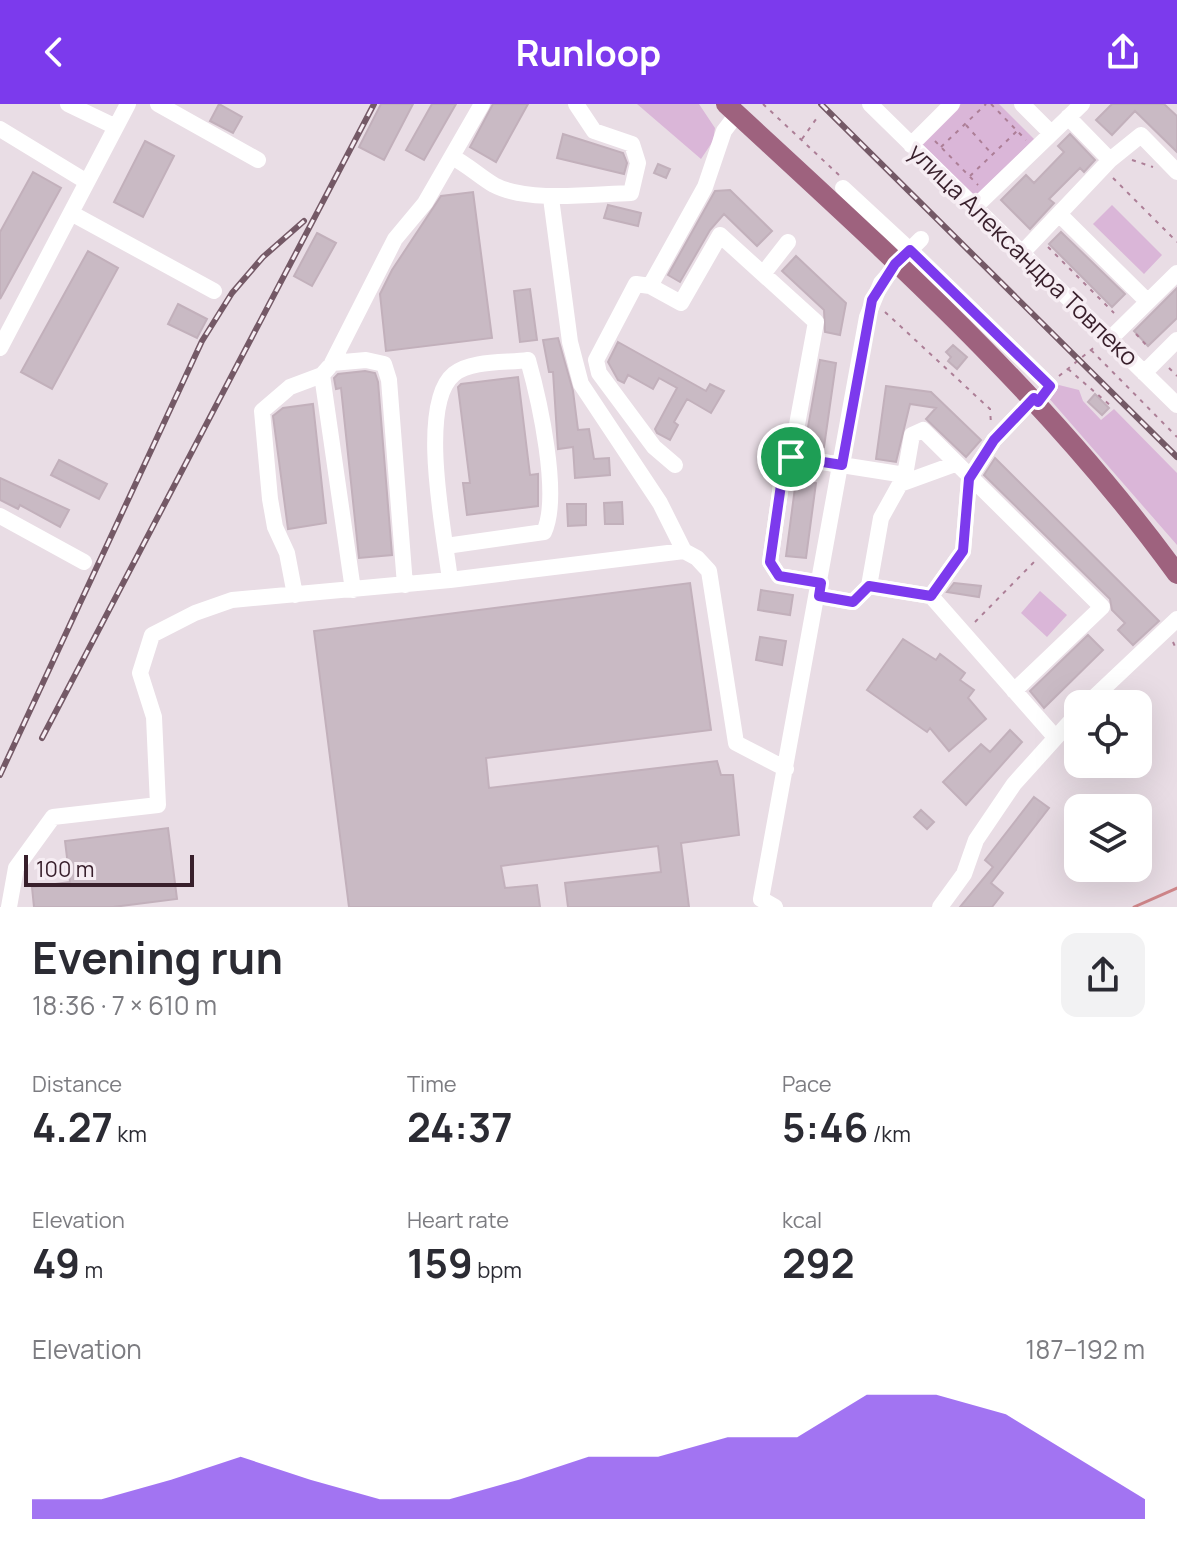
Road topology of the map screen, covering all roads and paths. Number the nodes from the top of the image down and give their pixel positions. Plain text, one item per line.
1 (68, 104) edge
2 (128, 104) edge
3 (158, 104) edge
4 (482, 104) edge
5 (576, 104) edge
6 (763, 104) edge
7 (952, 104) edge
8 (986, 104) edge
9 (991, 104) edge
10 (1022, 104) edge
11 (1082, 104) edge
12 (872, 105) edge
13 (731, 109) edge
14 (819, 115) dead end
15 (1068, 117) junction
16 (965, 124) junction
17 (116, 127) junction
18 (0, 129) edge
19 (925, 131) junction
20 (1017, 131) junction
21 (1051, 133) junction
22 (802, 140) junction
23 (911, 145) junction
24 (941, 147) junction
25 (1035, 149) junction
26 (993, 154) junction
27 (452, 157) junction
28 (258, 160) dead end
29 (1106, 164) junction
30 (1177, 172) edge
31 (970, 176) junction
32 (87, 182) junction
33 (843, 188) joint
34 (551, 198) junction
35 (981, 201) junction
36 (71, 213) junction
37 (1059, 214) junction
38 (1038, 236) junction
39 (788, 242) dead end
40 (1177, 242) edge
41 (909, 251) junction
42 (1022, 253) junction
43 (1177, 273) edge
44 (763, 274) junction
45 (650, 286) junction
46 (214, 291) dead end
47 (872, 300) junction
48 (1147, 301) junction
49 (1125, 324) junction
50 (1110, 339) junction
51 (1177, 340) edge
52 (0, 348) edge
53 (1159, 358) junction
54 (1070, 359) dead end
55 (1075, 365) junction
56 (327, 369) junction
57 (1067, 369) junction
58 (1144, 373) junction
59 (1177, 376) edge
60 (1040, 395) junction
61 (1177, 405) edge
62 (1111, 406) dead end
63 (992, 437) dead end
64 (1177, 437) edge
65 (791, 457) junction
66 (955, 464) junction
67 (675, 465) dead end
68 (842, 465) junction
69 (902, 479) junction
70 (969, 479) junction
71 (0, 516) edge
72 (446, 546) junction
73 (684, 551) junction
74 (1044, 552) junction
75 (84, 562) dead end
76 (1177, 574) edge
77 (450, 580) junction
78 (405, 585) junction
79 (869, 586) junction
80 (353, 590) junction
81 (295, 595) junction
82 (819, 596) junction
83 (931, 596) junction
84 (1177, 619) edge
85 (961, 633) junction
86 (1102, 690) edge
87 (1014, 691) junction
88 (1064, 728) edge
89 (1055, 737) junction
90 (786, 769) junction
91 (763, 904) edge
92 (9, 907) edge
93 (940, 907) edge

1 - 17 street
2 - 17 street
3 - 28 street
4 - 27 street
5 - 34 street
6 - 22 path
7 - 19 street
8 - 16 path
9 - 20 path
10 - 21 street
11 - 15 street
12 - 23 street, улица Александра Товпеко
13 - 41 main road
13 - 45 street
14 - 22 path
15 - 21 street
15 - 29 street
16 - 24 path
16 - 26 path
17 - 32 street
18 - 32 street
19 - 23 street
19 - 24 path
20 - 25 path
20 - 26 path
21 - 25 street
22 - 33 path
23 - 35 street, улица Александра Товпеко
24 - 31 path
25 - 35 street
26 - 31 path
27 - 34 street
27 - 56 street
29 - 30 street
29 - 37 street
29 - 40 path
31 - 35 path
32 - 36 street
33 - 41 street
34 - 73 street
35 - 42 street, улица Александра Товпеко
36 - 46 street
36 - 52 street
37 - 38 street
37 - 48 street
38 - 42 street
38 - 49 path
39 - 44 street
41 - 47 street
41 - 60 main road
42 - 50 street, улица Александра Товпеко
43 - 48 street
44 - 45 street
44 - 65 street
45 - 67 street
47 - 63 path
47 - 68 street
48 - 49 street
49 - 50 street
49 - 53 path
50 - 58 street, улица Александра Товпеко
51 - 53 street
53 - 58 street
53 - 59 path
54 - 55 path
55 - 57 path
55 - 64 path
56 - 78 street
56 - 80 street
56 - 81 street
57 - 60 path
57 - 62 path
58 - 61 street, улица Александра Товпеко
60 - 70 street
60 - 76 main road
65 - 68 street
65 - 82 street
66 - 69 street
66 - 69 street
66 - 70 street
68 - 69 street
68 - 82 street
69 - 79 street
70 - 74 street
70 - 83 street
71 - 75 street
72 - 72 street
72 - 77 street
73 - 77 street
73 - 90 street
74 - 85 path
74 - 87 street
77 - 78 street
78 - 80 street
79 - 82 street
79 - 83 street
80 - 81 street
81 - 92 street
82 - 90 street
83 - 85 street
84 - 86 street
85 - 87 street
87 - 89 street
88 - 89 street
89 - 93 street
90 - 91 street

